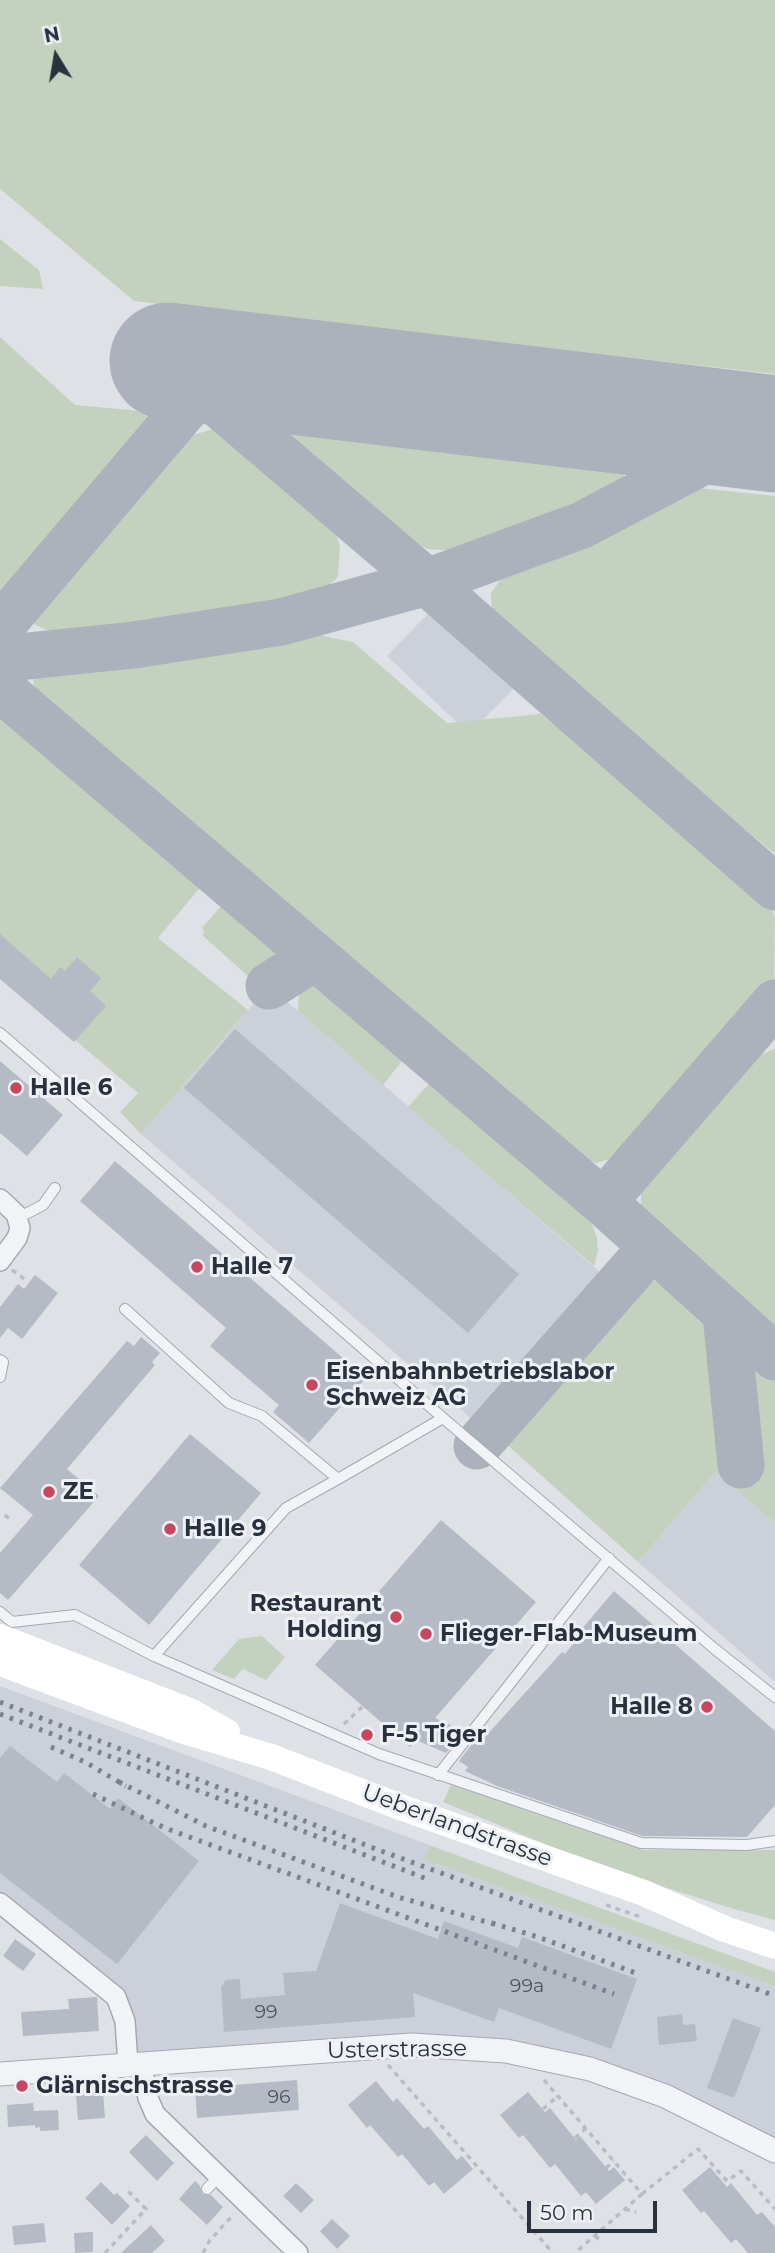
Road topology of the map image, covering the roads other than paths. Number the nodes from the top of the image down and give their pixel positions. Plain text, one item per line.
1 (0, 1033) edge
2 (55, 1188) dead end
3 (0, 1199) edge
4 (19, 1223) junction
5 (4, 1264) edge
6 (125, 1309) dead end
7 (0, 1360) edge
8 (0, 1377) edge
9 (443, 1418) junction
10 (338, 1479) junction
11 (609, 1559) junction
12 (0, 1612) edge
13 (0, 1637) edge
14 (154, 1657) junction
15 (0, 1663) edge
16 (775, 1697) edge
17 (271, 1758) junction
18 (439, 1775) junction
19 (775, 1841) edge
20 (644, 1893) junction
21 (0, 1903) edge
22 (775, 1928) edge
23 (775, 1946) edge
24 (134, 2063) junction
25 (0, 2074) edge
26 (775, 2151) edge
27 (298, 2253) edge

1 - 9 lane
2 - 4 lane
3 - 4 street
4 - 5 street
6 - 10 lane
7 - 8 lane
9 - 10 lane
9 - 11 lane
10 - 14 lane
11 - 16 lane
11 - 18 lane
12 - 14 lane
13 - 17 main road, Ueberlandstrasse
14 - 18 lane
15 - 17 main road, Ueberlandstrasse
17 - 20 main road, Ueberlandstrasse
18 - 19 lane
20 - 22 main road, Ueberlandstrasse
20 - 23 main road, Ueberlandstrasse
21 - 24 street
24 - 25 street, Usterstrasse
24 - 26 street, Usterstrasse
24 - 27 street

